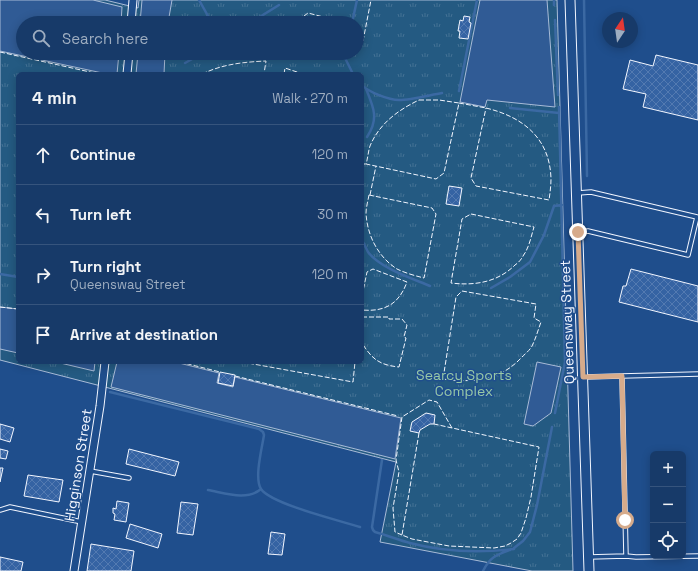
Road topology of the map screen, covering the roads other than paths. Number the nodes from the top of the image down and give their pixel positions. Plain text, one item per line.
1 (133, 0) edge
2 (570, 0) edge
3 (132, 16) edge
4 (128, 60) edge
5 (127, 72) edge
6 (577, 193) junction
7 (578, 232) junction
8 (105, 364) edge
9 (698, 374) edge
10 (622, 376) junction
11 (583, 377) junction
12 (90, 471) junction
13 (129, 478) dead end
14 (0, 510) edge
15 (82, 522) junction
16 (626, 556) junction
17 (698, 556) edge
18 (588, 557) junction
19 (74, 571) edge
20 (589, 571) edge

1 - 3 street
2 - 6 street, Queensway Street
4 - 5 street
6 - 7 street, Queensway Street
6 - 7 lane
7 - 11 street, Queensway Street
8 - 12 street, Higginson Street
9 - 10 lane
10 - 11 lane
10 - 16 lane
11 - 18 street, Queensway Street
12 - 13 lane
12 - 15 street, Higginson Street
14 - 15 lane
15 - 19 street, Higginson Street
16 - 17 lane
16 - 18 lane
18 - 20 street, Queensway Street

